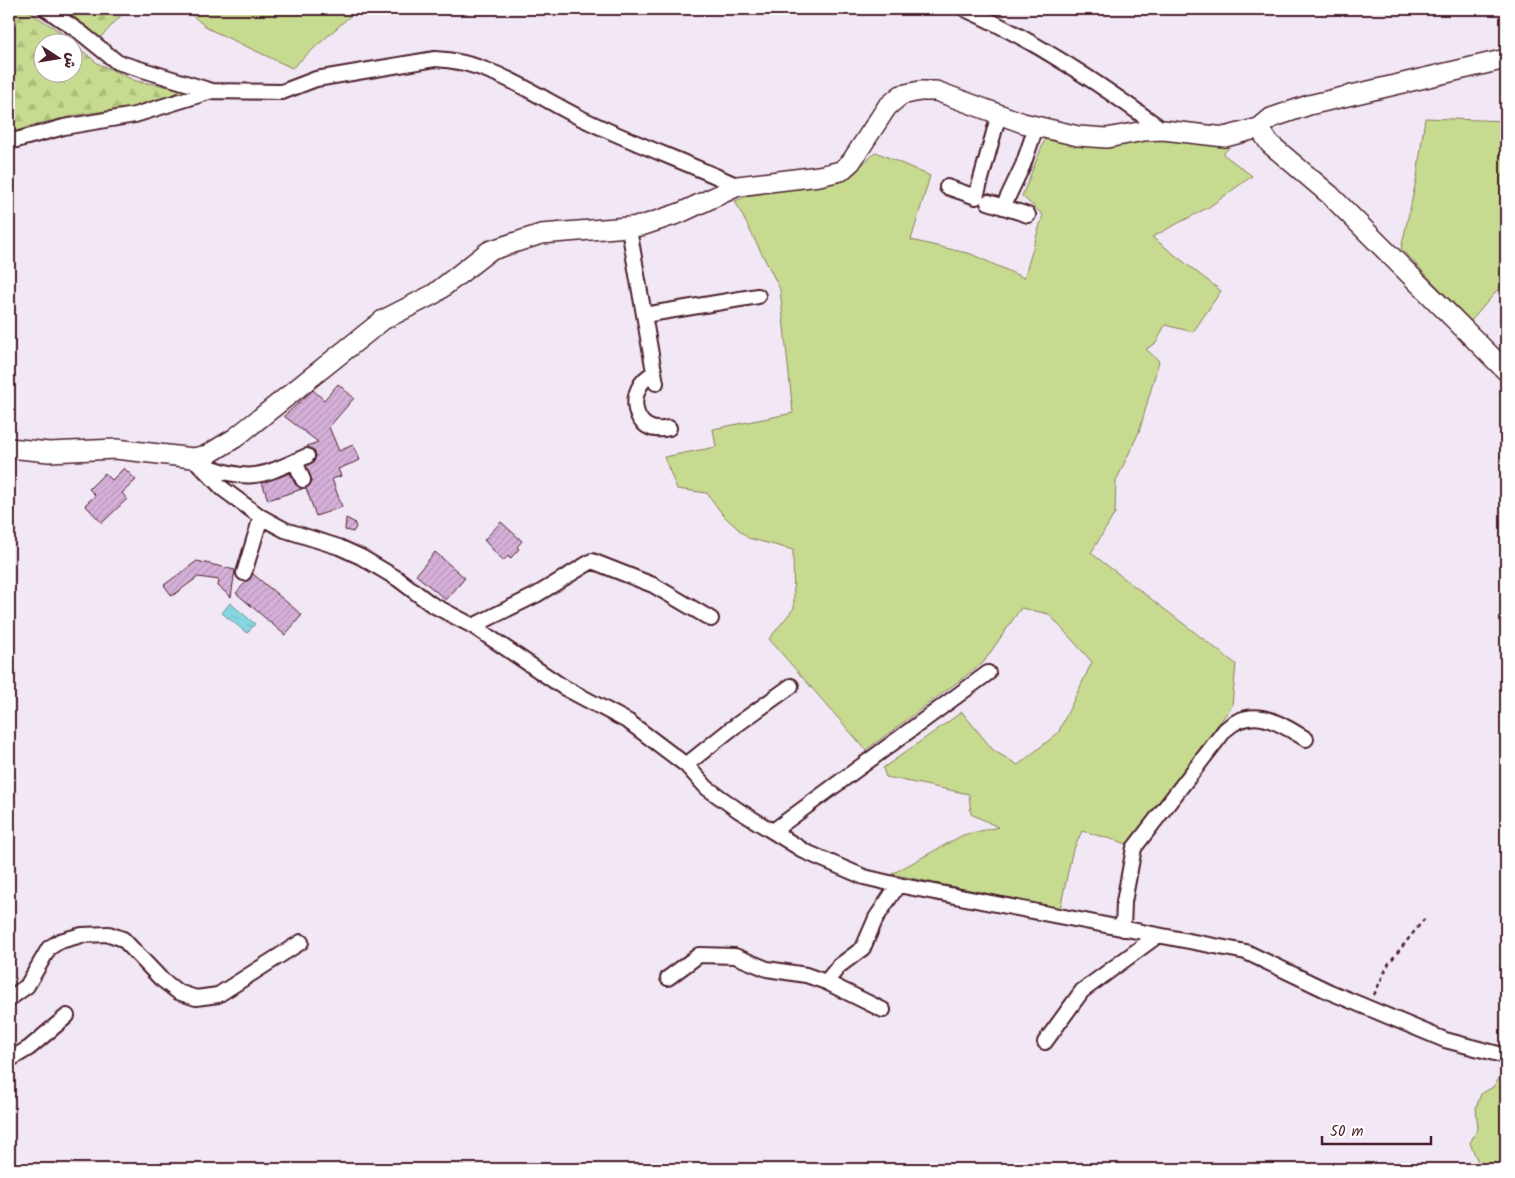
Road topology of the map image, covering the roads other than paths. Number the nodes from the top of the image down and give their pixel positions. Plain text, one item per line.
1 (46, 9) edge
2 (965, 9) edge
3 (1506, 59) edge
4 (212, 91) junction
5 (999, 114) junction
6 (1036, 127) junction
7 (1259, 128) junction
8 (1163, 130) junction
9 (9, 142) edge
10 (738, 186) junction
11 (947, 187) dead end
12 (988, 202) dead end
13 (1003, 206) junction
14 (1028, 215) dead end
15 (629, 229) junction
16 (758, 296) dead end
17 (644, 315) junction
18 (1506, 371) edge
19 (669, 428) dead end
20 (9, 448) edge
21 (197, 461) junction
22 (303, 480) dead end
23 (261, 518) junction
24 (244, 573) dead end
25 (711, 619) dead end
26 (472, 626) junction
27 (988, 673) dead end
28 (791, 686) dead end
29 (1306, 739) dead end
30 (686, 765) junction
31 (773, 832) junction
32 (898, 885) junction
33 (1123, 929) junction
34 (1157, 936) junction
35 (301, 942) dead end
36 (668, 978) dead end
37 (826, 982) junction
38 (9, 999) edge
39 (883, 1010) dead end
40 (67, 1016) dead end
41 (1045, 1042) dead end
42 (1506, 1056) edge
43 (9, 1060) edge

1 - 4 street
2 - 8 street
3 - 7 street
4 - 9 street
4 - 10 street
5 - 6 street
5 - 10 street
5 - 11 street
6 - 8 street
6 - 13 street
7 - 8 street
7 - 18 street
10 - 15 street
12 - 13 street
13 - 14 street
15 - 17 street
15 - 21 street
16 - 17 street
17 - 19 street
20 - 21 street
21 - 22 street
21 - 23 street
23 - 24 street
23 - 26 street
25 - 26 street
26 - 30 street
27 - 31 street
28 - 30 street
29 - 33 street
30 - 31 street
31 - 32 street
32 - 33 street
32 - 37 street
33 - 34 street
34 - 41 street
34 - 42 street
35 - 38 street
36 - 37 street
37 - 39 street
40 - 43 street

